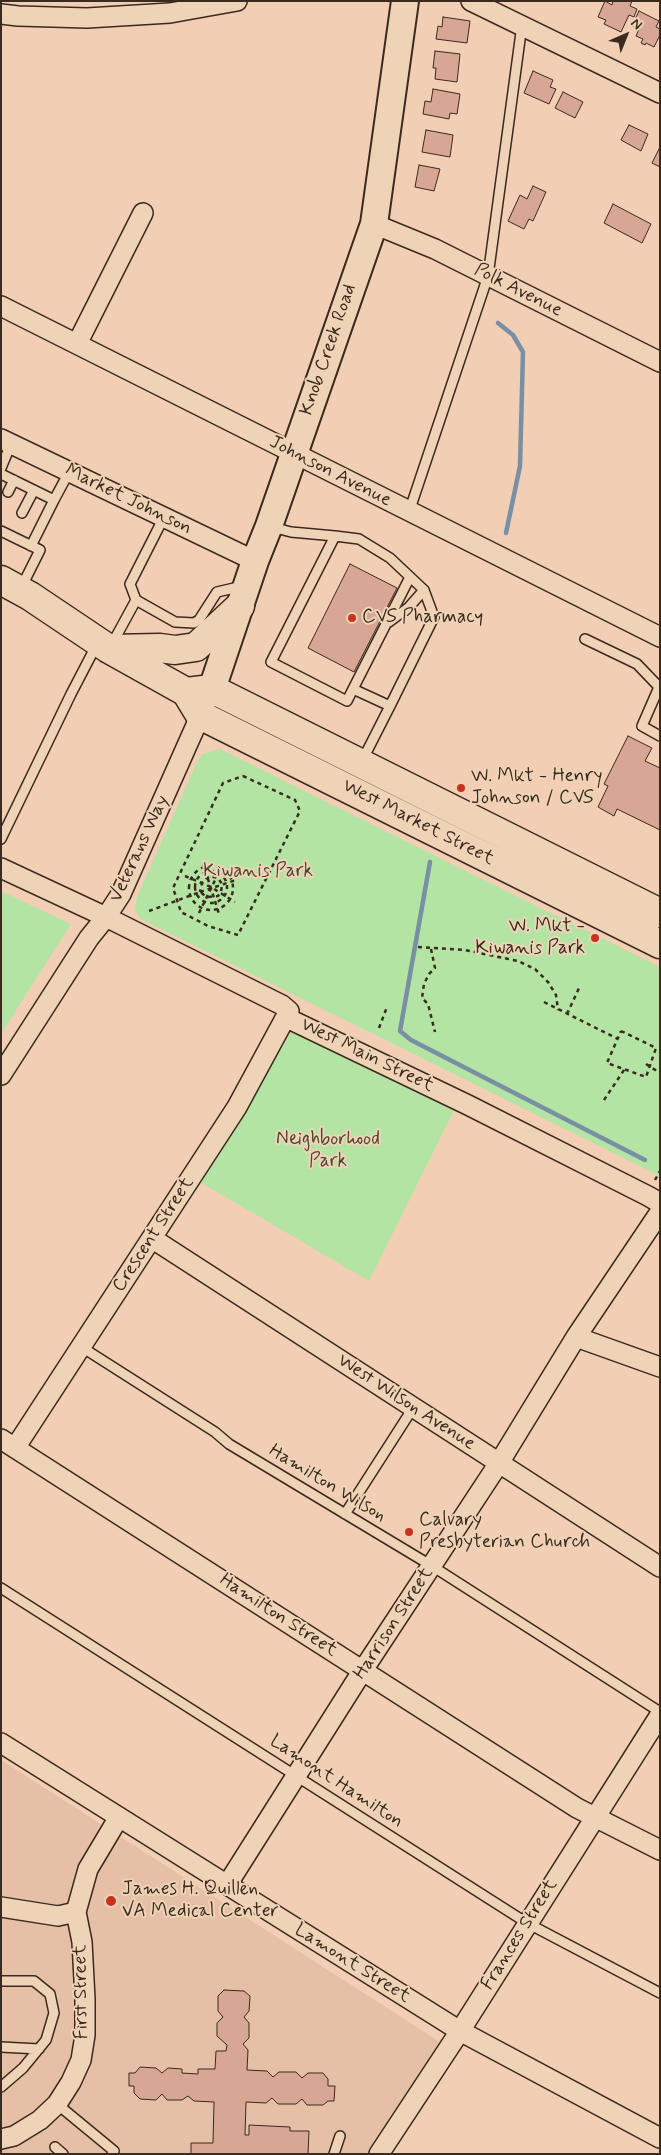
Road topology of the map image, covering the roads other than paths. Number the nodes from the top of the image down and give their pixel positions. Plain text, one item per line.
1 (238, 1) edge
2 (405, 1) edge
3 (471, 1) edge
4 (1, 14) edge
5 (522, 25) junction
6 (660, 94) edge
7 (143, 213) dead end
8 (374, 224) junction
9 (488, 276) junction
10 (1, 306) edge
11 (77, 344) junction
12 (660, 362) edge
13 (6, 442) edge
14 (293, 453) junction
15 (1, 468) edge
16 (69, 472) junction
17 (1, 474) edge
18 (14, 480) junction
19 (34, 490) junction
20 (8, 492) dead end
21 (54, 500) junction
22 (410, 512) junction
23 (22, 513) dead end
24 (164, 517) junction
25 (269, 526) junction
26 (1, 530) edge
27 (335, 536) junction
28 (31, 546) junction
29 (255, 561) junction
30 (410, 577) junction
31 (10, 585) edge
32 (424, 590) junction
33 (243, 595) junction
34 (136, 600) junction
35 (387, 623) junction
36 (660, 637) edge
37 (585, 639) dead end
38 (104, 645) junction
39 (659, 688) edge
40 (354, 689) junction
41 (199, 690) junction
42 (390, 706) junction
43 (200, 715) junction
44 (660, 736) edge
45 (360, 763) junction
46 (1, 839) edge
47 (1, 868) edge
48 (660, 913) edge
49 (106, 917) junction
50 (660, 944) edge
51 (287, 1018) junction
52 (1, 1075) edge
53 (660, 1203) edge
54 (660, 1212) edge
55 (153, 1238) junction
56 (576, 1337) junction
57 (80, 1346) junction
58 (660, 1367) edge
59 (413, 1408) junction
60 (8, 1443) edge
61 (499, 1463) junction
62 (345, 1514) junction
63 (432, 1566) junction
64 (660, 1567) edge
65 (1, 1588) edge
66 (363, 1670) junction
67 (660, 1714) edge
68 (1, 1743) edge
69 (296, 1775) junction
70 (119, 1817) junction
71 (595, 1817) junction
72 (660, 1850) edge
73 (227, 1885) junction
74 (1, 1907) edge
75 (76, 1912) junction
76 (527, 1923) junction
77 (1, 1981) edge
78 (660, 1993) edge
79 (460, 2031) junction
80 (1, 2047) edge
81 (39, 2048) junction
82 (1, 2087) edge
83 (58, 2104) junction
84 (340, 2136) dead end
85 (660, 2138) edge
86 (1, 2139) edge
87 (55, 2148) dead end
88 (63, 2154) edge
89 (112, 2154) edge
90 (334, 2154) edge
91 (379, 2154) edge

1 - 4 street
2 - 8 main road, Knob Creek Road
3 - 5 street
5 - 6 street
5 - 9 lane
7 - 11 street
8 - 9 street, Polk Avenue
8 - 14 main road, Knob Creek Road
9 - 12 street, Polk Avenue
9 - 22 lane
10 - 11 street, Johnson Avenue
11 - 14 street, Johnson Avenue
13 - 15 lane
13 - 16 street, Market Johnson
14 - 22 street, Johnson Avenue
14 - 25 main road, Knob Creek Road
16 - 21 lane
16 - 24 street, Market Johnson
17 - 18 lane
18 - 19 lane
18 - 20 lane
19 - 21 lane
19 - 23 lane
21 - 28 lane
22 - 36 street, Johnson Avenue
24 - 29 street, Market Johnson
24 - 34 lane
25 - 27 lane
25 - 29 main road, Knob Creek Road
26 - 28 lane
27 - 30 lane
27 - 40 lane
28 - 31 lane
29 - 33 main road, Knob Creek Road
30 - 32 lane
30 - 35 lane
31 - 38 main road, West Market Street
32 - 35 lane
32 - 42 lane
33 - 34 lane
33 - 38 main road
33 - 41 main road, Knob Creek Road
34 - 38 lane
35 - 40 lane
37 - 39 lane
38 - 41 main road, West Market Street
38 - 46 lane
39 - 44 lane
40 - 42 lane
41 - 43 main road, West Market Street
41 - 45 main road, West Market Street
42 - 45 lane
43 - 49 street, Veterans Way
43 - 50 main road, West Market Street
45 - 48 main road, West Market Street
47 - 49 street, West Main Street
49 - 51 street, West Main Street
49 - 52 street, Veterans Way
51 - 53 street, West Main Street
51 - 55 street, Crescent Street
54 - 56 street, Harrison Street
55 - 57 street, Crescent Street
55 - 59 street, West Wilson Avenue
56 - 58 street
56 - 61 street, Harrison Street
57 - 60 street, Crescent Street
57 - 62 lane, Hamilton Wilson
59 - 61 street, West Wilson Avenue
59 - 62 lane
60 - 66 street, Hamilton Street
61 - 63 street, Harrison Street
61 - 64 street, West Wilson Avenue
62 - 63 lane, Hamilton Wilson
63 - 66 street, Harrison Street
63 - 67 lane, Hamilton Wilson
65 - 69 lane, Lamont Hamilton
66 - 69 street, Harrison Street
66 - 71 street, Hamilton Street
67 - 71 street, Frances Street
68 - 70 street, Lamont Street
69 - 73 street, Harrison Street
69 - 76 lane, Lamont Hamilton
70 - 73 street, Lamont Street
70 - 75 street, First Street
71 - 72 street, Hamilton Street
71 - 76 street, Frances Street
73 - 79 street, Lamont Street
74 - 75 street
75 - 83 street, First Street
76 - 78 lane, Lamont Hamilton
76 - 79 street, Frances Street
77 - 81 lane
79 - 85 street, Lamont Street
79 - 91 street, Frances Street
80 - 81 lane
81 - 82 lane
83 - 86 street, First Street
83 - 89 lane
84 - 90 lane
87 - 88 lane

